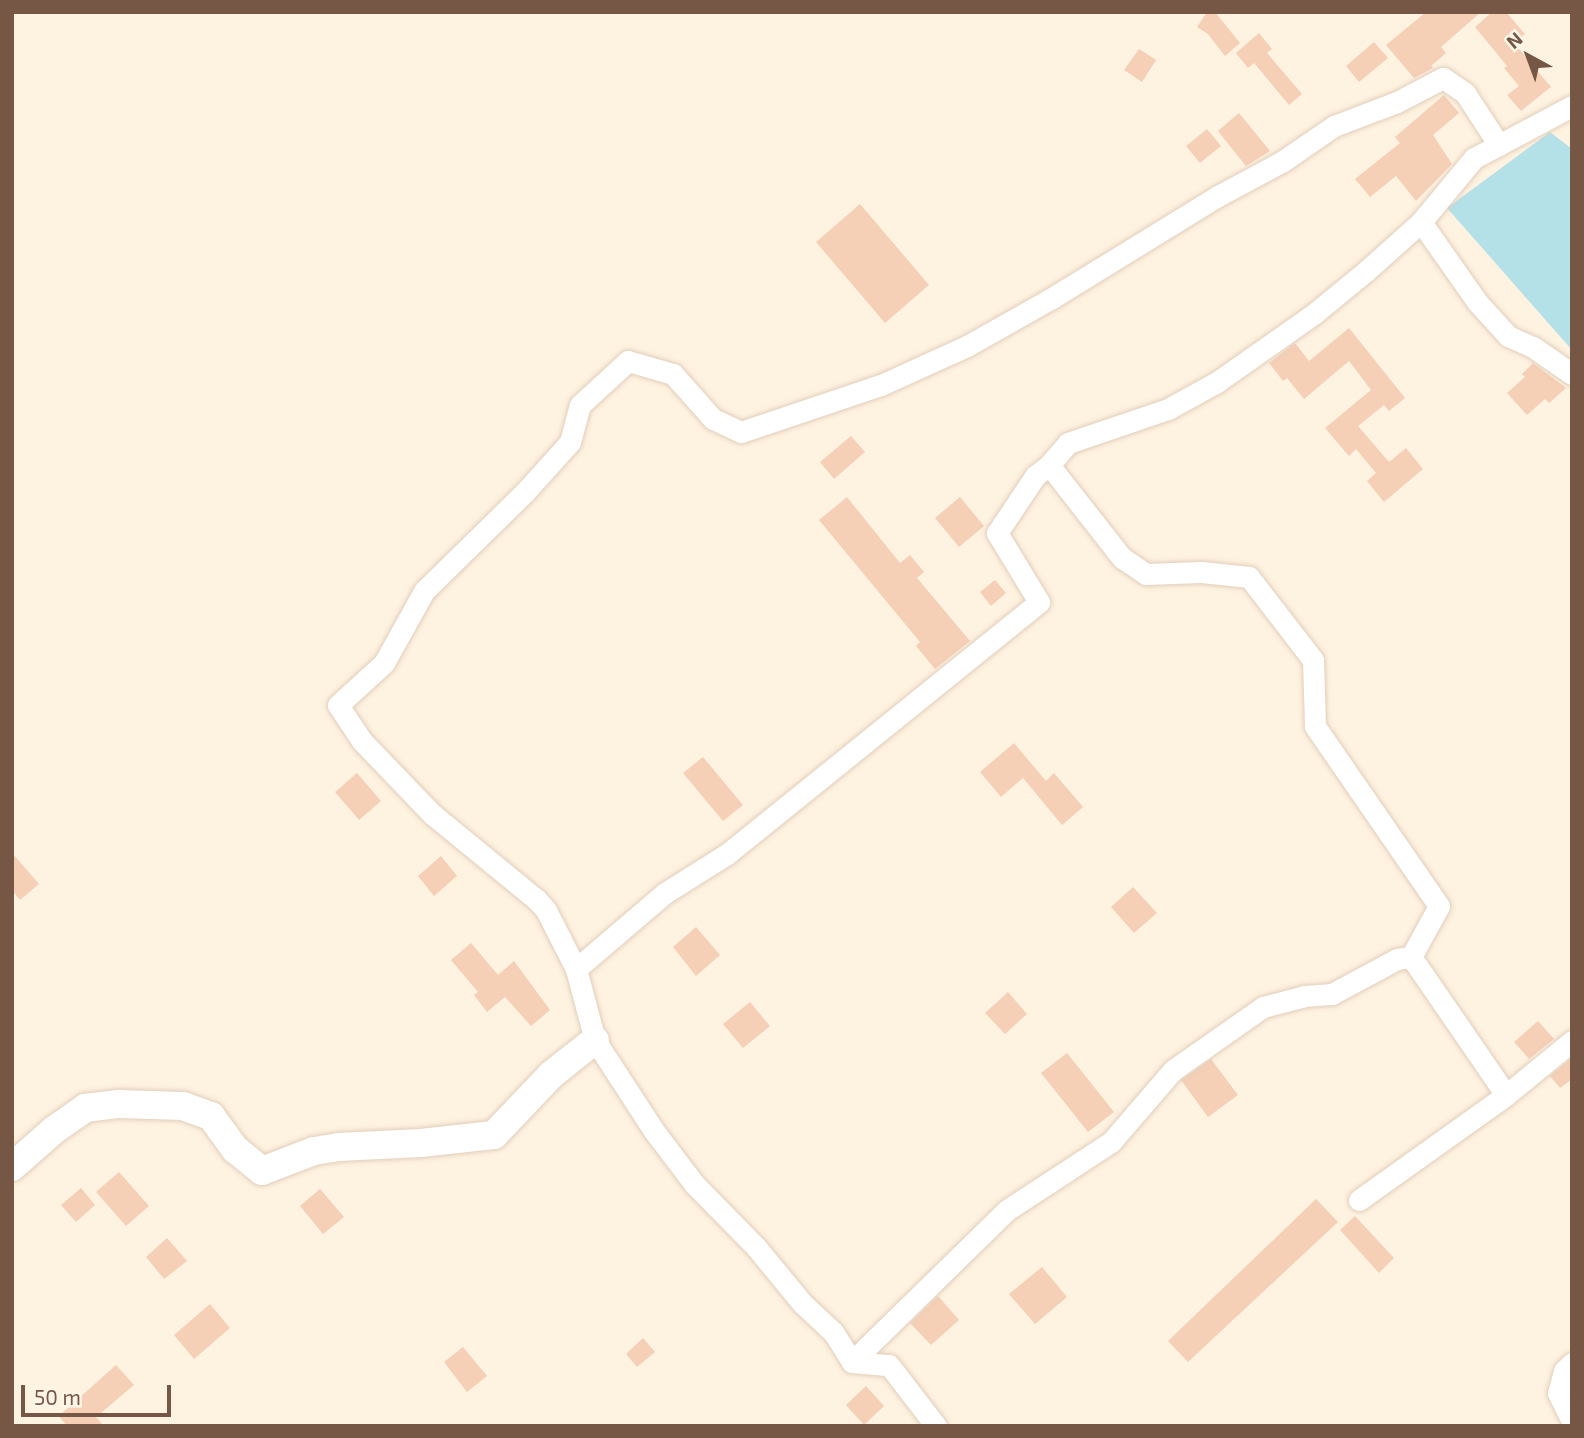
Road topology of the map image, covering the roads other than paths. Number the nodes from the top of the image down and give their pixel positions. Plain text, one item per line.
1 (1571, 108) edge
2 (1499, 145) junction
3 (1421, 222) junction
4 (1572, 374) edge
5 (1049, 465) junction
6 (1411, 957) junction
7 (576, 969) junction
8 (594, 1040) junction
9 (1572, 1041) edge
10 (1506, 1095) junction
11 (12, 1167) edge
12 (1359, 1200) dead end
13 (852, 1362) junction
14 (1572, 1363) edge
15 (1572, 1422) edge
16 (936, 1426) edge

1 - 2 street
2 - 3 street
2 - 7 street
3 - 4 street
3 - 5 street
5 - 6 street
5 - 7 street
6 - 10 street
6 - 13 street
7 - 8 street
8 - 11 street
8 - 13 street
9 - 10 street
10 - 12 street
13 - 16 street
14 - 15 street

